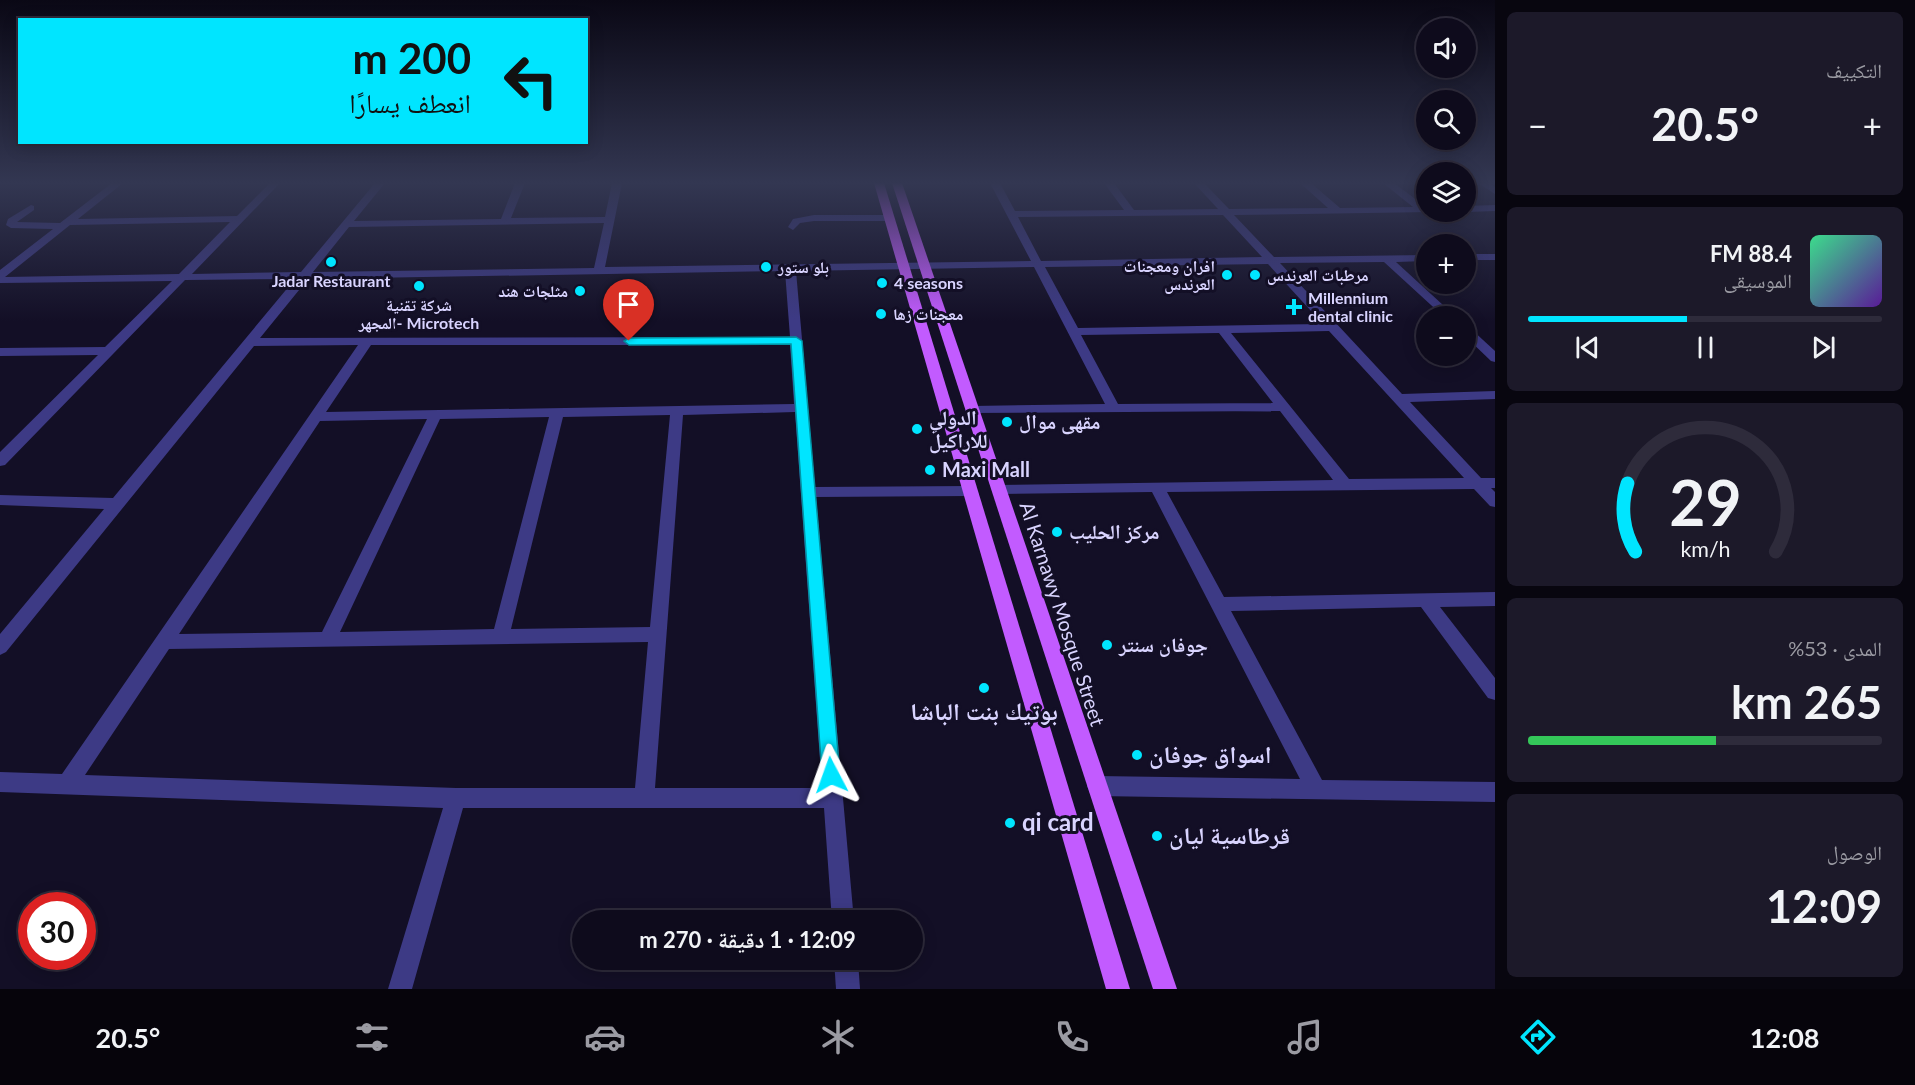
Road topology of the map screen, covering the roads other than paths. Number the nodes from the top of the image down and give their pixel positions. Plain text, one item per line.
1 (58, 229) edge
2 (229, 229) edge
3 (343, 229) edge
4 (608, 229) edge
5 (892, 229) edge
6 (912, 229) edge
7 (1020, 229) edge
8 (1242, 229) edge
9 (1479, 257) joint
10 (1495, 257) edge
11 (1386, 258) junction
12 (1416, 258) edge
13 (1270, 260) junction
14 (1038, 264) junction
15 (903, 266) junction
16 (924, 266) junction
17 (790, 268) junction
18 (1495, 269) edge
19 (599, 270) junction
20 (0, 275) edge
21 (305, 275) junction
22 (182, 277) junction
23 (0, 280) edge
24 (1438, 306) edge
25 (1333, 327) junction
26 (1222, 329) junction
27 (1074, 332) junction
28 (1476, 340) edge
29 (796, 341) junction
30 (250, 342) junction
31 (367, 342) junction
32 (109, 351) junction
33 (0, 352) edge
34 (1495, 358) edge
35 (1495, 395) edge
36 (1398, 398) junction
37 (1284, 407) junction
38 (800, 408) junction
39 (1114, 409) junction
40 (677, 410) junction
41 (972, 410) junction
42 (557, 412) junction
43 (436, 414) junction
44 (317, 417) junction
45 (0, 461) edge
46 (1478, 483) junction
47 (1495, 483) edge
48 (1345, 485) junction
49 (1157, 487) junction
50 (999, 489) junction
51 (970, 491) junction
52 (808, 492) junction
53 (0, 500) edge
54 (1495, 502) edge
55 (117, 504) junction
56 (1495, 599) edge
57 (1425, 600) junction
58 (1218, 604) junction
59 (659, 634) junction
60 (501, 636) junction
61 (328, 638) junction
62 (164, 642) junction
63 (0, 647) edge
64 (1495, 692) edge
65 (0, 782) edge
66 (67, 785) junction
67 (1098, 786) junction
68 (1316, 789) junction
69 (1495, 792) edge
70 (456, 798) junction
71 (644, 798) junction
72 (833, 798) junction
73 (842, 910) edge
74 (847, 970) edge
75 (400, 989) edge
76 (848, 989) edge
77 (1118, 989) edge
78 (1165, 989) edge

1 - 20 street
2 - 22 street
3 - 21 street
4 - 19 street
5 - 15 main road
6 - 16 main road, Al Karnawy Mosque Street
7 - 14 street
8 - 13 street
9 - 10 street
9 - 18 street
11 - 12 street
11 - 13 street
11 - 24 street
13 - 14 street
13 - 25 street
14 - 16 street
14 - 27 street
15 - 16 street
15 - 17 street
15 - 51 main road
16 - 41 main road, Al Karnawy Mosque Street
17 - 19 street
17 - 29 street
19 - 21 street
21 - 22 street
21 - 30 street
22 - 23 street
22 - 32 street
25 - 26 street
25 - 36 street
26 - 27 street
26 - 37 street
27 - 39 street
28 - 34 street
29 - 31 street
29 - 38 street
30 - 31 street
30 - 55 street
31 - 44 street
32 - 33 street
32 - 45 street
35 - 36 street
36 - 46 street
37 - 39 street
37 - 48 street
38 - 40 street
38 - 52 street
39 - 41 street
40 - 42 street
40 - 59 street
41 - 50 main road, Al Karnawy Mosque Street
42 - 43 street
42 - 60 street
43 - 44 street
43 - 61 street
44 - 62 street
46 - 47 street
46 - 48 street
46 - 54 street
48 - 49 street
49 - 50 street
49 - 58 street
50 - 67 main road, Al Karnawy Mosque Street
51 - 52 street
51 - 77 main road
52 - 72 street
53 - 55 street
55 - 63 street
56 - 57 street
57 - 58 street
57 - 64 street
58 - 68 street
59 - 60 street
59 - 71 street
60 - 61 street
61 - 62 street
62 - 66 street
65 - 66 street
66 - 70 street
67 - 68 street
67 - 78 main road, Al Karnawy Mosque Street
68 - 69 street
70 - 71 street
70 - 75 street
71 - 72 street
72 - 73 street
74 - 76 street

